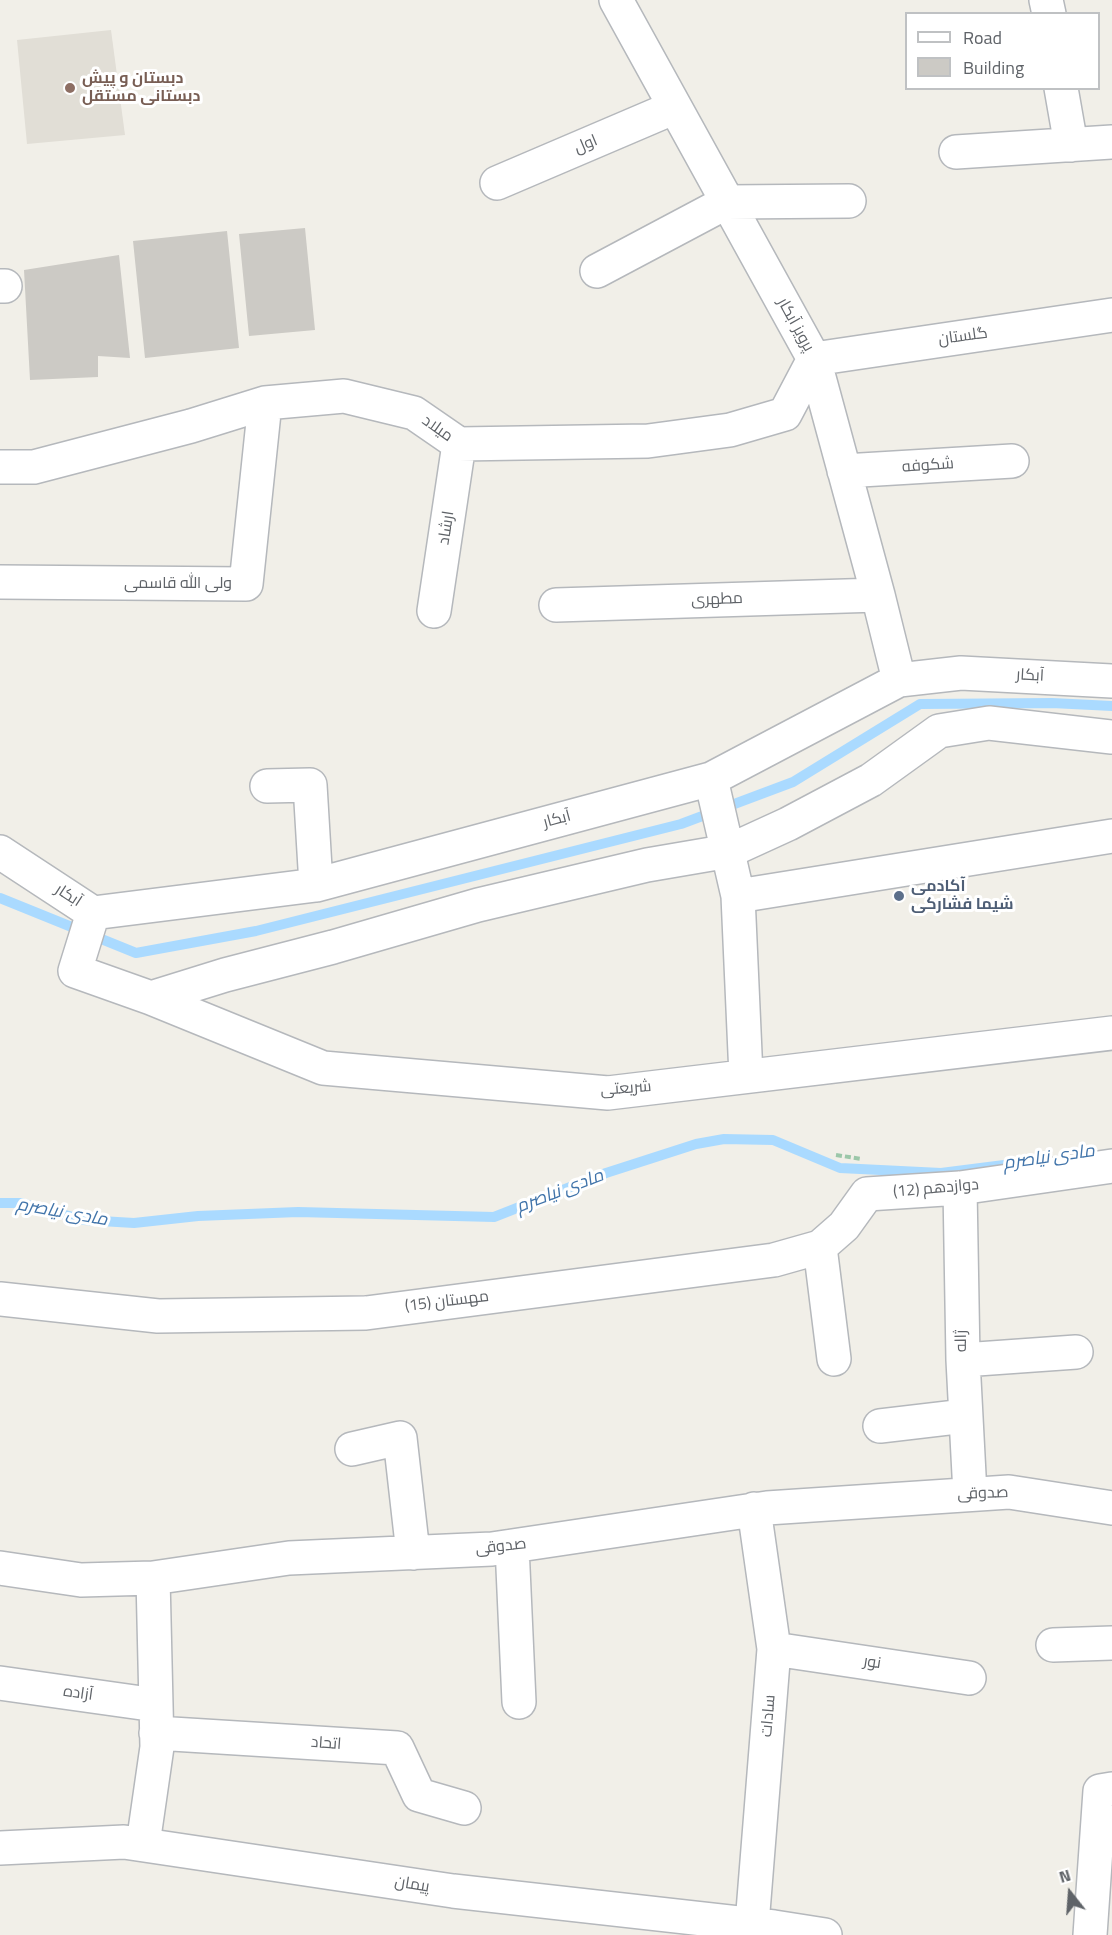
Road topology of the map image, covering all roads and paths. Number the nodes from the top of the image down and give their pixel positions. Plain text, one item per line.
1 (616, 0) edge
2 (1061, 90) edge
3 (675, 107) junction
4 (1112, 142) edge
5 (1071, 145) junction
6 (956, 152) dead end
7 (497, 183) dead end
8 (849, 201) dead end
9 (727, 202) junction
10 (597, 271) dead end
11 (1112, 315) edge
12 (814, 359) junction
13 (266, 404) junction
14 (459, 444) junction
15 (1012, 461) dead end
16 (0, 467) edge
17 (844, 471) junction
18 (0, 582) edge
19 (878, 595) junction
20 (556, 605) dead end
21 (434, 611) dead end
22 (899, 680) junction
23 (1112, 681) edge
24 (1112, 737) edge
25 (711, 779) junction
26 (267, 786) dead end
27 (1112, 836) edge
28 (729, 851) junction
29 (0, 852) edge
30 (316, 885) junction
31 (738, 896) junction
32 (93, 913) junction
33 (152, 998) junction
34 (1112, 1033) edge
35 (746, 1076) junction
36 (1112, 1166) edge
37 (960, 1188) junction
38 (867, 1194) joint
39 (820, 1247) junction
40 (0, 1299) edge
41 (1076, 1352) dead end
42 (834, 1359) dead end
43 (963, 1360) junction
44 (965, 1416) junction
45 (880, 1426) dead end
46 (352, 1449) dead end
47 (970, 1494) junction
48 (1112, 1508) edge
49 (754, 1509) junction
50 (512, 1546) junction
51 (413, 1553) junction
52 (0, 1568) edge
53 (153, 1578) junction
54 (1112, 1643) edge
55 (1053, 1645) dead end
56 (774, 1649) junction
57 (969, 1678) dead end
58 (0, 1683) edge
59 (519, 1702) dead end
60 (156, 1719) junction
61 (1112, 1789) edge
62 (464, 1808) dead end
63 (143, 1844) junction
64 (0, 1848) edge
65 (752, 1924) junction
66 (825, 1935) edge
67 (1090, 1935) edge

1 - 3 street, پرویز آبکار
2 - 5 street
3 - 7 street, اول
3 - 9 street, پرویز آبکار
4 - 5 street
5 - 6 street
8 - 9 street
9 - 10 street
9 - 12 street, پرویز آبکار
11 - 12 street, گلستان
12 - 14 street, میلاد
12 - 17 street, پرویز آبکار
13 - 14 street, میلاد
13 - 16 street, میلاد
13 - 18 street, ولی الله قاسمی
14 - 21 street, ارشاد
15 - 17 street, شکوفه
17 - 19 street, پرویز آبکار
19 - 20 street, مطهری
19 - 22 street, پرویز آبکار
22 - 23 street, آبکار
22 - 25 street, آبکار
24 - 28 street
25 - 28 street
25 - 30 street, آبکار
26 - 30 street
27 - 31 street
28 - 31 street
28 - 33 street
29 - 32 street, آبکار
30 - 32 street, آبکار
31 - 35 street
32 - 33 street
33 - 35 street, شریعتی
34 - 35 street, شریعتی
36 - 37 street, دوازدهم (12)
37 - 38 street, دوازدهم (12)
37 - 43 street, ژاله
38 - 39 street, مهستان (15)
39 - 40 street, مهستان (15)
39 - 42 street
41 - 43 street
43 - 44 street, ژاله
44 - 45 street
44 - 47 street, ژاله
46 - 51 street
47 - 48 street, صدوقی
47 - 49 street, صدوقی
49 - 50 street, صدوقی
49 - 56 street, سادات
50 - 51 street, صدوقی
50 - 59 street
51 - 53 street, صدوقی
52 - 53 street, صدوقی
53 - 60 street
54 - 55 street
56 - 57 street, نور
56 - 65 street, سادات
58 - 60 street, آزاده
60 - 62 street, اتحاد
60 - 63 street
61 - 67 street
63 - 64 street, پیمان
63 - 65 street, پیمان
65 - 66 street, پیمان

